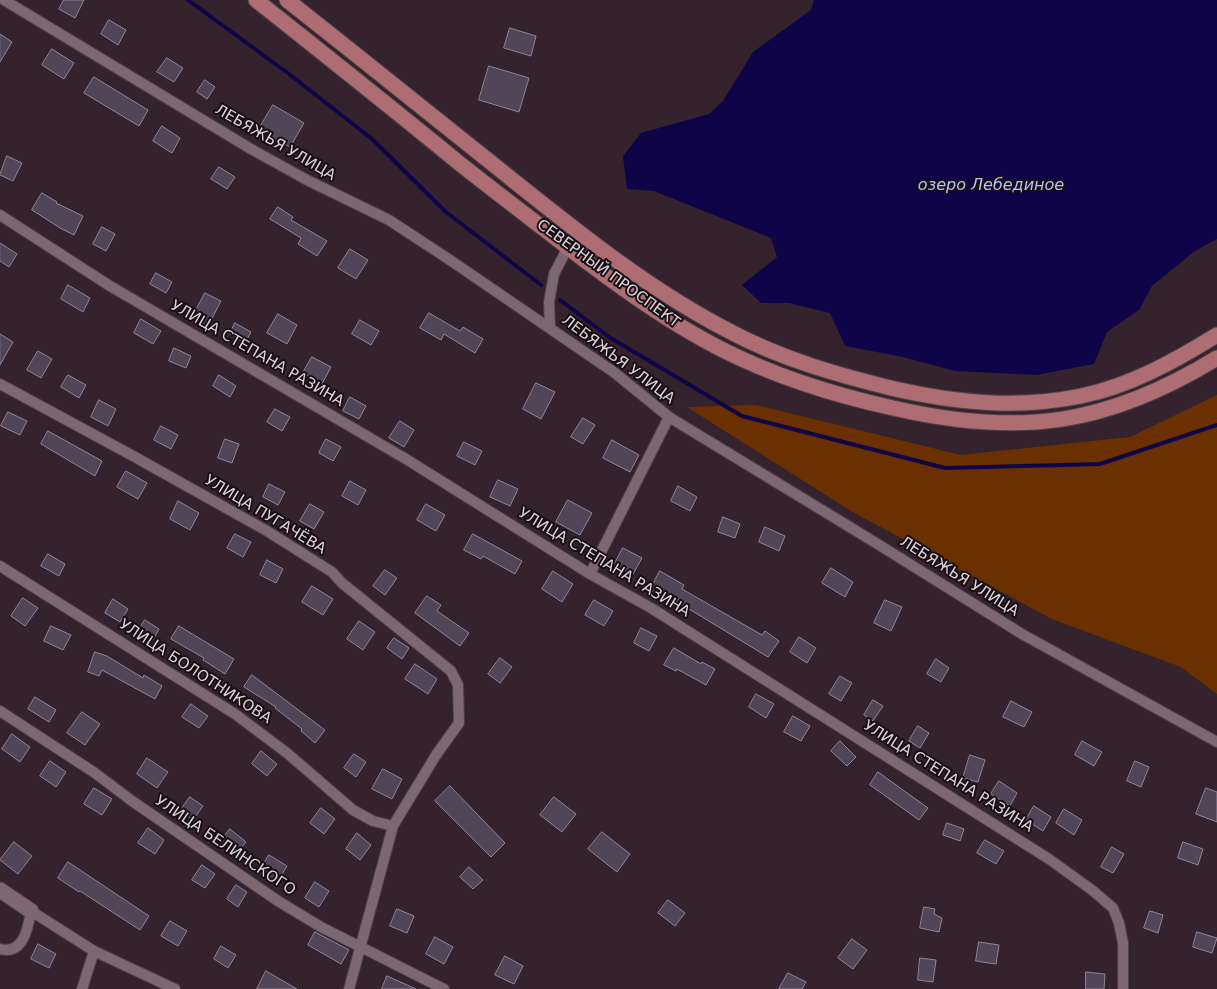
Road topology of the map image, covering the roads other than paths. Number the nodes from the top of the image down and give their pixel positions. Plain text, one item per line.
1 (4, 0) edge
2 (256, 0) edge
3 (288, 0) edge
4 (0, 215) edge
5 (568, 247) junction
6 (550, 328) junction
7 (1217, 335) edge
8 (1217, 358) edge
9 (0, 384) edge
10 (668, 417) junction
11 (0, 566) edge
12 (590, 574) junction
13 (0, 711) edge
14 (1217, 742) edge
15 (393, 826) junction
16 (0, 890) edge
17 (31, 911) junction
18 (360, 946) junction
19 (0, 949) edge
20 (94, 950) junction
21 (82, 989) edge
22 (175, 989) edge
23 (349, 989) edge
24 (444, 989) edge
25 (1123, 989) edge

1 - 6 street, ЛЕБЯЖЬЯ УЛИЦА
2 - 5 main road, СЕВЕРНЫЙ ПРОСПЕКТ
3 - 7 main road, СЕВЕРНЫЙ ПРОСПЕКТ
4 - 12 street, УЛИЦА СТЕПАНА РАЗИНА
5 - 6 street
5 - 8 main road, СЕВЕРНЫЙ ПРОСПЕКТ
6 - 10 street, ЛЕБЯЖЬЯ УЛИЦА
9 - 15 street, УЛИЦА ПУГАЧЁВА
10 - 12 street
10 - 14 street, ЛЕБЯЖЬЯ УЛИЦА
11 - 15 street, УЛИЦА БОЛОТНИКОВА
12 - 25 street, УЛИЦА СТЕПАНА РАЗИНА
13 - 18 street, УЛИЦА БЕЛИНСКОГО
15 - 18 street
16 - 17 street
17 - 19 street
17 - 20 street
18 - 23 street
18 - 24 street, УЛИЦА БЕЛИНСКОГО
20 - 21 street
20 - 22 street

